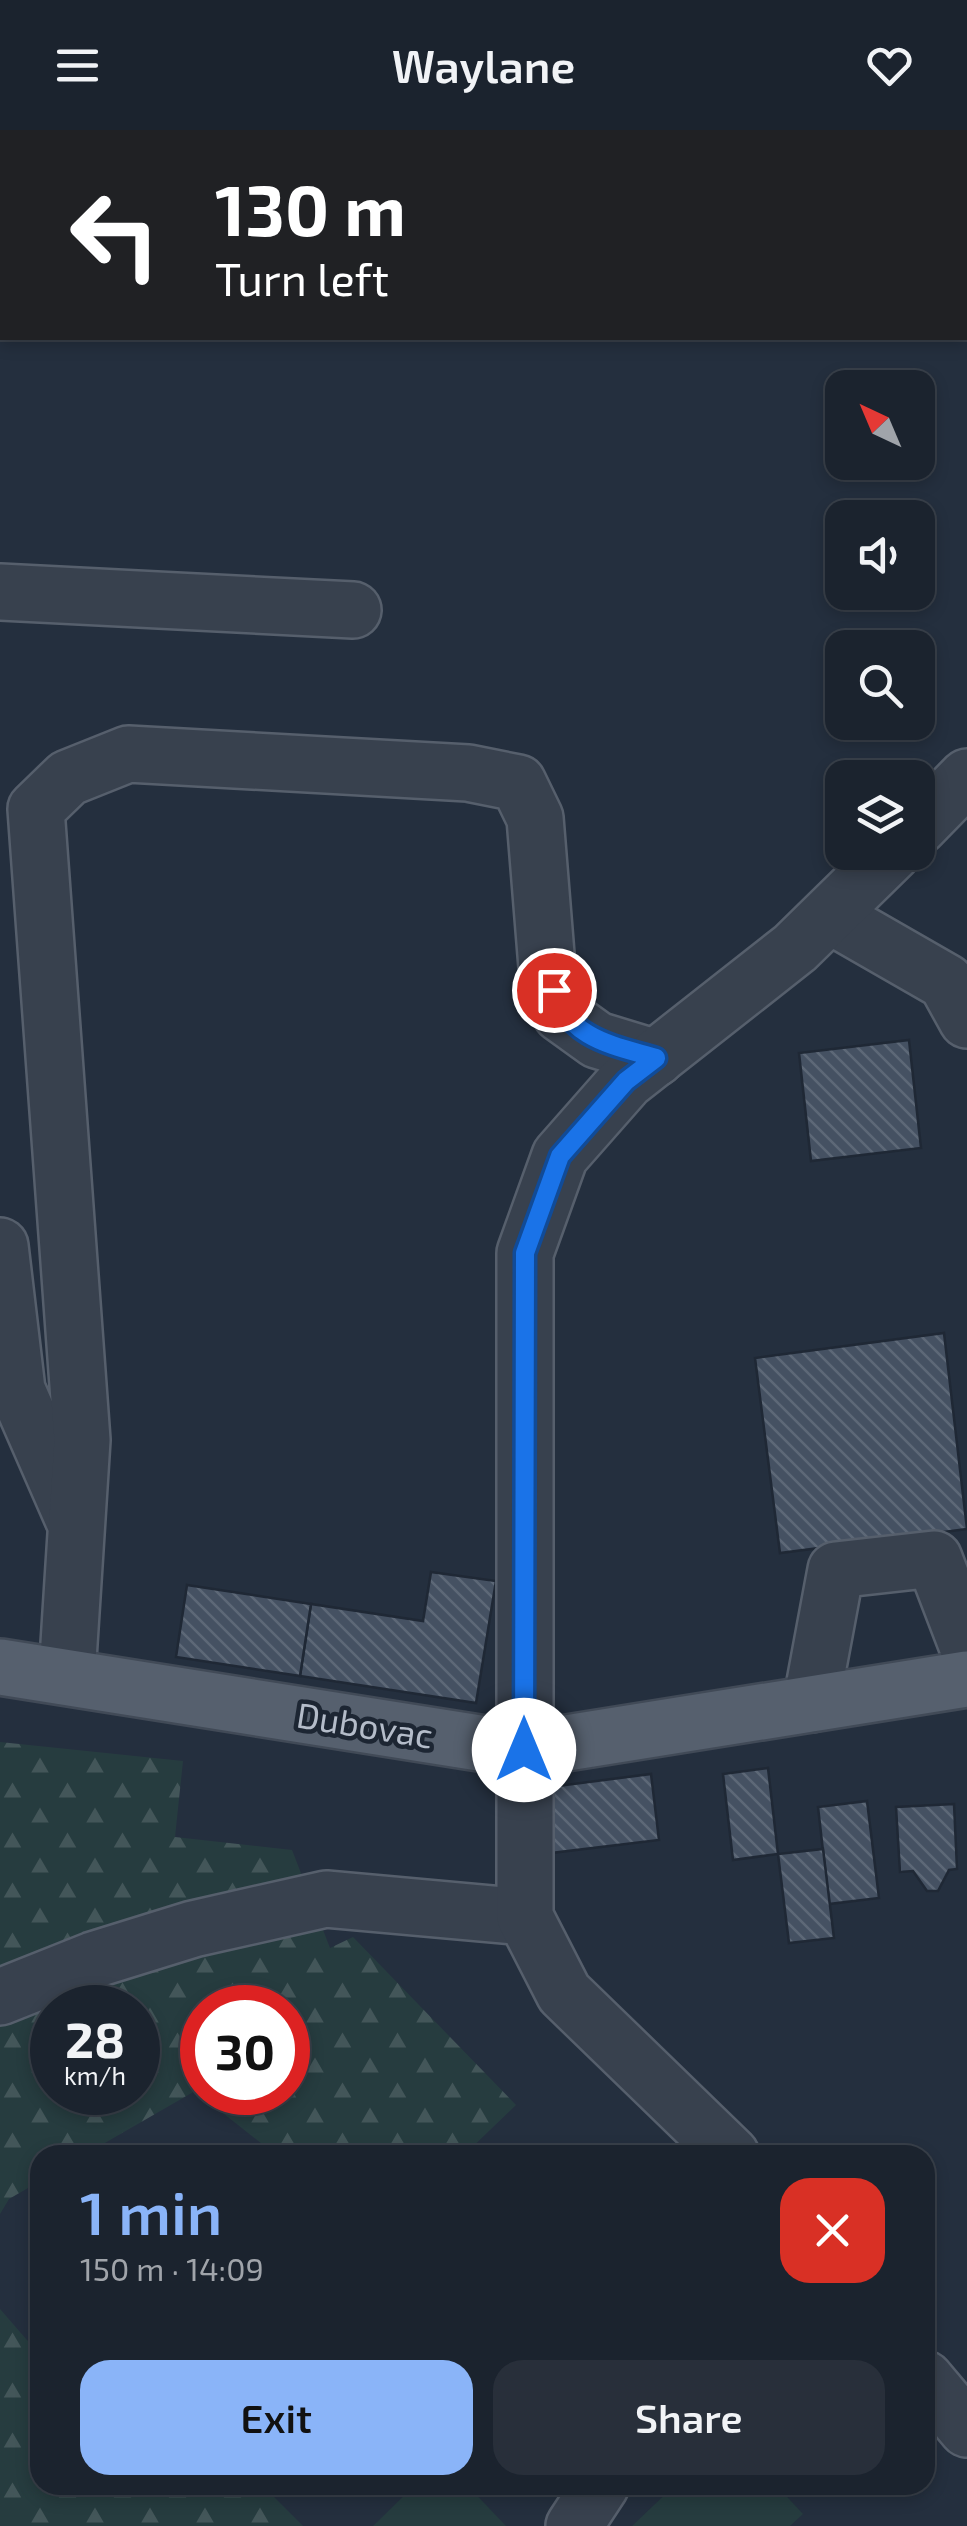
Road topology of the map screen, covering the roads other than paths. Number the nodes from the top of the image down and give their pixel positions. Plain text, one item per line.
1 (0, 592) edge
2 (353, 610) dead end
3 (967, 777) edge
4 (935, 810) edge
5 (876, 870) edge
6 (831, 916) junction
7 (967, 1020) edge
8 (656, 1058) junction
9 (0, 1246) edge
10 (76, 1525) junction
11 (967, 1646) edge
12 (0, 1667) edge
13 (67, 1675) junction
14 (967, 1679) edge
15 (811, 1704) junction
16 (524, 1750) junction
17 (525, 1917) junction
18 (0, 1997) edge
19 (720, 2145) edge
20 (935, 2390) edge
21 (967, 2429) edge
22 (594, 2495) edge
23 (574, 2526) edge

1 - 2 street
3 - 4 street
5 - 6 street
6 - 7 street
6 - 8 street
8 - 10 street
8 - 16 street
9 - 10 street
10 - 13 street
11 - 15 street
12 - 13 main road, Dubovac
13 - 16 main road, Dubovac
14 - 15 main road, Dubovac
15 - 16 main road, Dubovac
16 - 17 street
17 - 18 street
17 - 19 street
20 - 21 street
22 - 23 street

